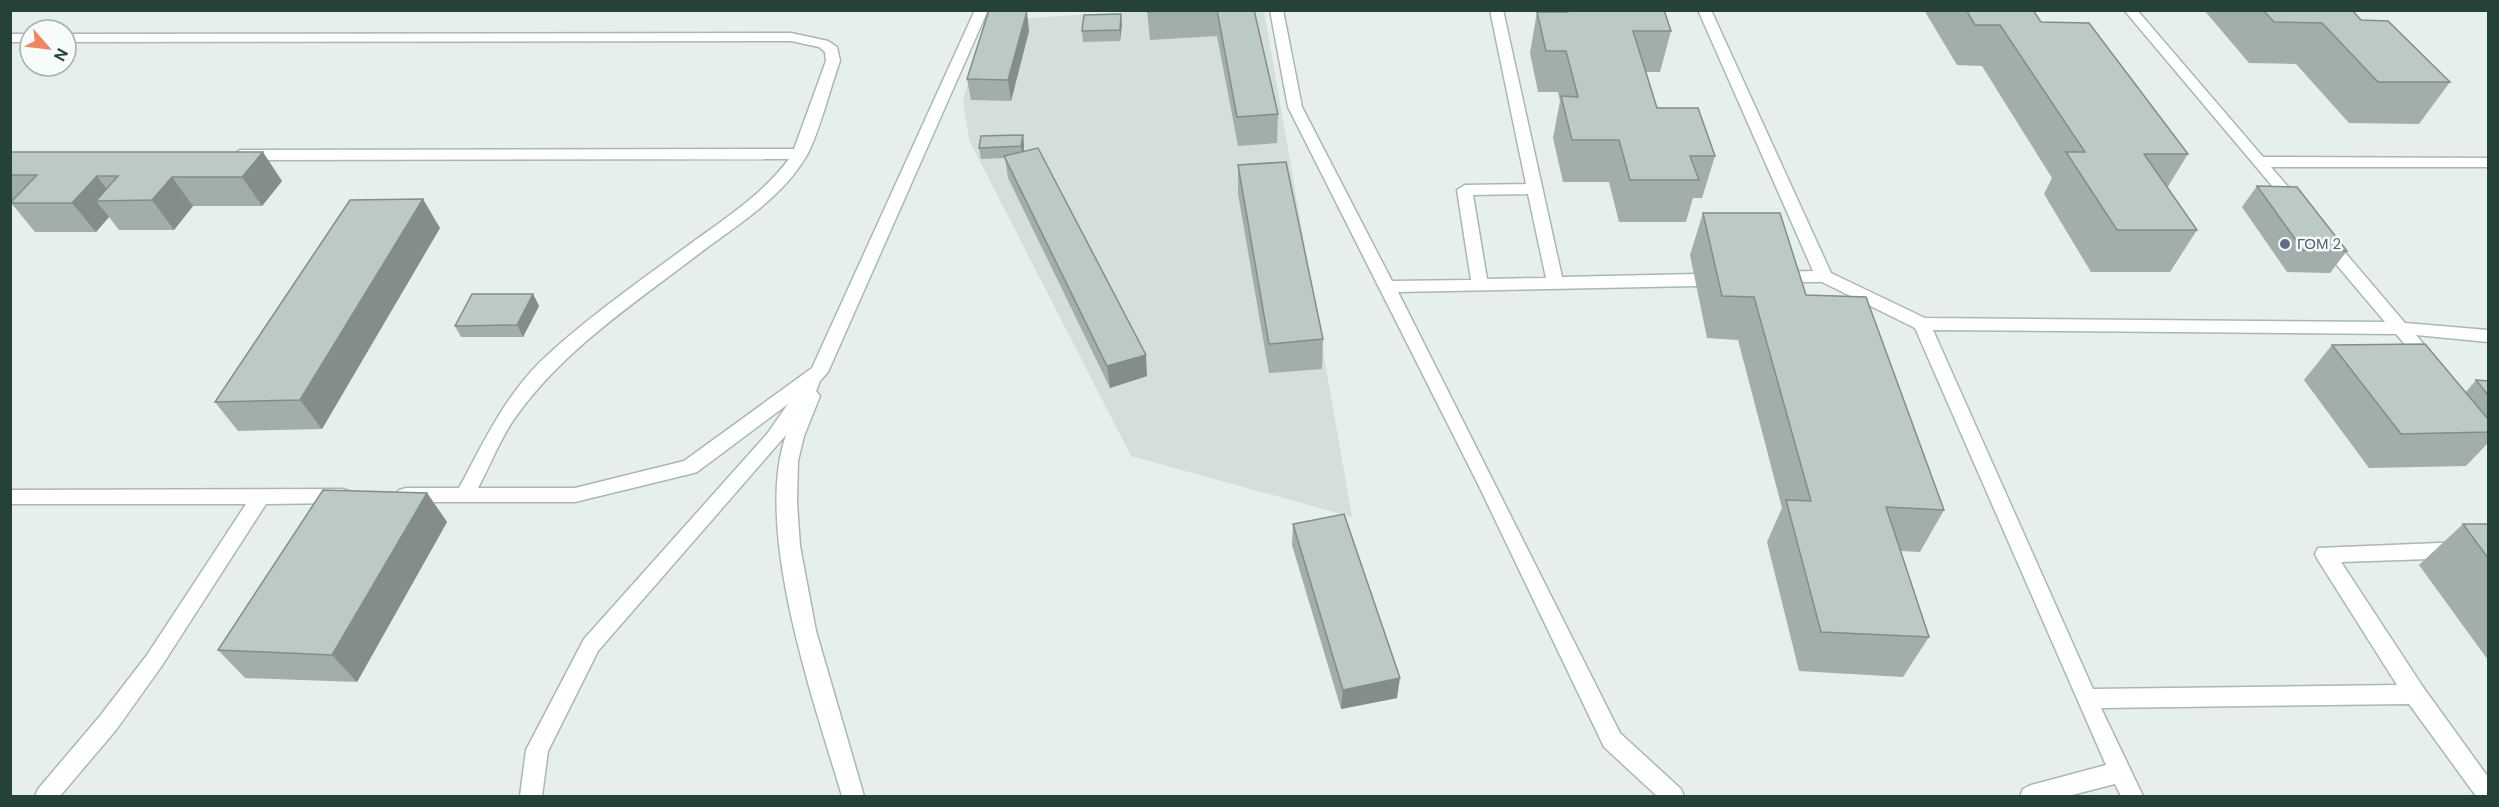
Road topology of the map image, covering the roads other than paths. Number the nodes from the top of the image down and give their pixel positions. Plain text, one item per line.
1 (982, 10) edge
2 (1276, 10) edge
3 (1496, 10) edge
4 (1704, 10) edge
5 (2130, 10) edge
6 (78, 38) edge
7 (800, 154) junction
8 (226, 155) edge
9 (2258, 162) junction
10 (2488, 163) edge
11 (1534, 189) junction
12 (2303, 215) edge
13 (2318, 232) edge
14 (1824, 276) junction
15 (1772, 277) edge
16 (1696, 280) dead end
17 (1555, 283) junction
18 (1480, 285) junction
19 (1387, 287) junction
20 (1922, 324) junction
21 (2400, 328) junction
22 (2488, 336) edge
23 (819, 372) junction
24 (2444, 379) edge
25 (363, 495) edge
26 (386, 495) edge
27 (465, 495) junction
28 (261, 496) junction
29 (10, 497) edge
30 (2488, 549) edge
31 (2415, 694) junction
32 (2086, 699) junction
33 (2120, 772) junction
34 (2488, 795) edge
35 (46, 796) edge
36 (531, 796) edge
37 (853, 796) edge
38 (1673, 796) edge
39 (2031, 796) edge
40 (2132, 796) edge

1 - 23 lane
2 - 19 lane
3 - 11 lane
4 - 14 lane
5 - 9 lane
6 - 7 lane
7 - 8 lane
7 - 27 lane
9 - 10 lane
9 - 12 lane
11 - 17 lane
11 - 18 lane
13 - 21 lane
14 - 15 lane
14 - 20 lane
16 - 17 lane
17 - 18 lane
18 - 19 lane
19 - 38 lane
20 - 21 lane
20 - 32 lane
21 - 22 lane
21 - 24 lane
23 - 27 lane
23 - 36 lane
23 - 37 lane
25 - 28 lane
26 - 27 lane
28 - 29 lane
28 - 35 lane
30 - 31 lane
31 - 32 lane
31 - 34 lane
32 - 33 lane
33 - 39 lane
33 - 40 lane

